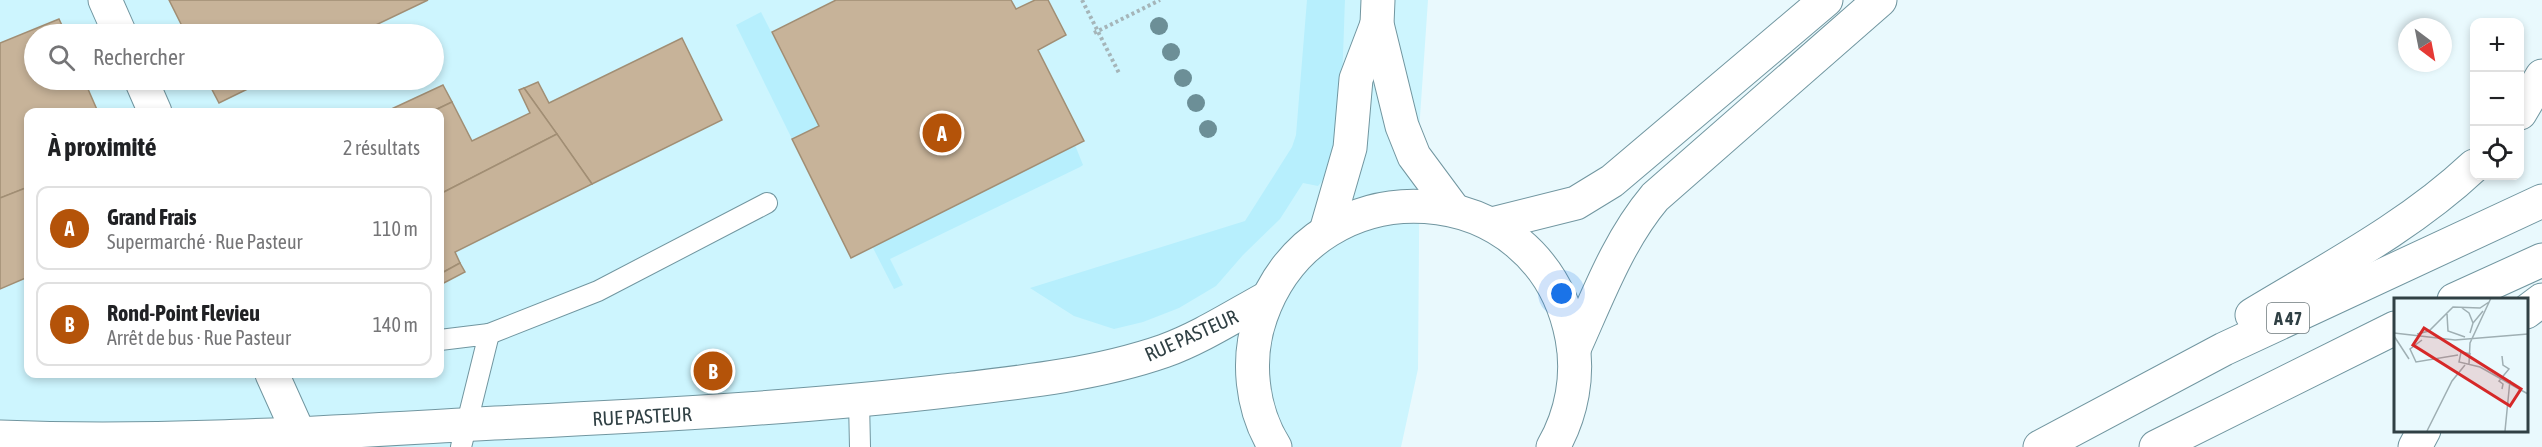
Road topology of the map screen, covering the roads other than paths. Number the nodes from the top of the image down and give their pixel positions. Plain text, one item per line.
1 (105, 0) edge
2 (1826, 0) edge
3 (1880, 0) edge
4 (1378, 12) edge
5 (116, 24) edge
6 (2542, 76) edge
7 (145, 90) edge
8 (2524, 106) edge
9 (153, 108) edge
10 (2470, 170) edge
11 (2542, 201) edge
12 (767, 203) dead end
13 (1454, 210) junction
14 (1492, 225) junction
15 (1326, 231) junction
16 (2542, 260) edge
17 (1267, 298) junction
18 (2458, 298) edge
19 (2542, 300) edge
20 (2527, 311) edge
21 (2394, 328) edge
22 (489, 333) junction
23 (444, 339) edge
24 (1574, 348) junction
25 (274, 378) edge
26 (859, 401) junction
27 (2423, 432) edge
28 (463, 436) edge
29 (0, 437) edge
30 (299, 440) edge
31 (860, 447) edge
32 (1275, 447) edge
33 (1553, 447) edge
34 (2039, 447) edge
35 (2156, 447) edge
36 (2415, 447) edge

1 - 5 main road
2 - 14 main road
3 - 24 main road
4 - 13 main road
4 - 15 main road
6 - 8 main road
7 - 9 main road
10 - 34 main road
11 - 34 main road, A 47
12 - 22 lane
13 - 14 main road
13 - 15 main road
14 - 24 main road
15 - 17 main road
16 - 18 main road
17 - 26 main road, RUE PASTEUR
17 - 32 main road
19 - 20 main road
21 - 35 main road
22 - 23 lane
22 - 28 lane
24 - 33 main road
25 - 30 main road
26 - 28 main road, RUE PASTEUR
26 - 31 lane
27 - 36 main road
28 - 30 main road, RUE PASTEUR
29 - 30 main road, RUE PASTEUR

